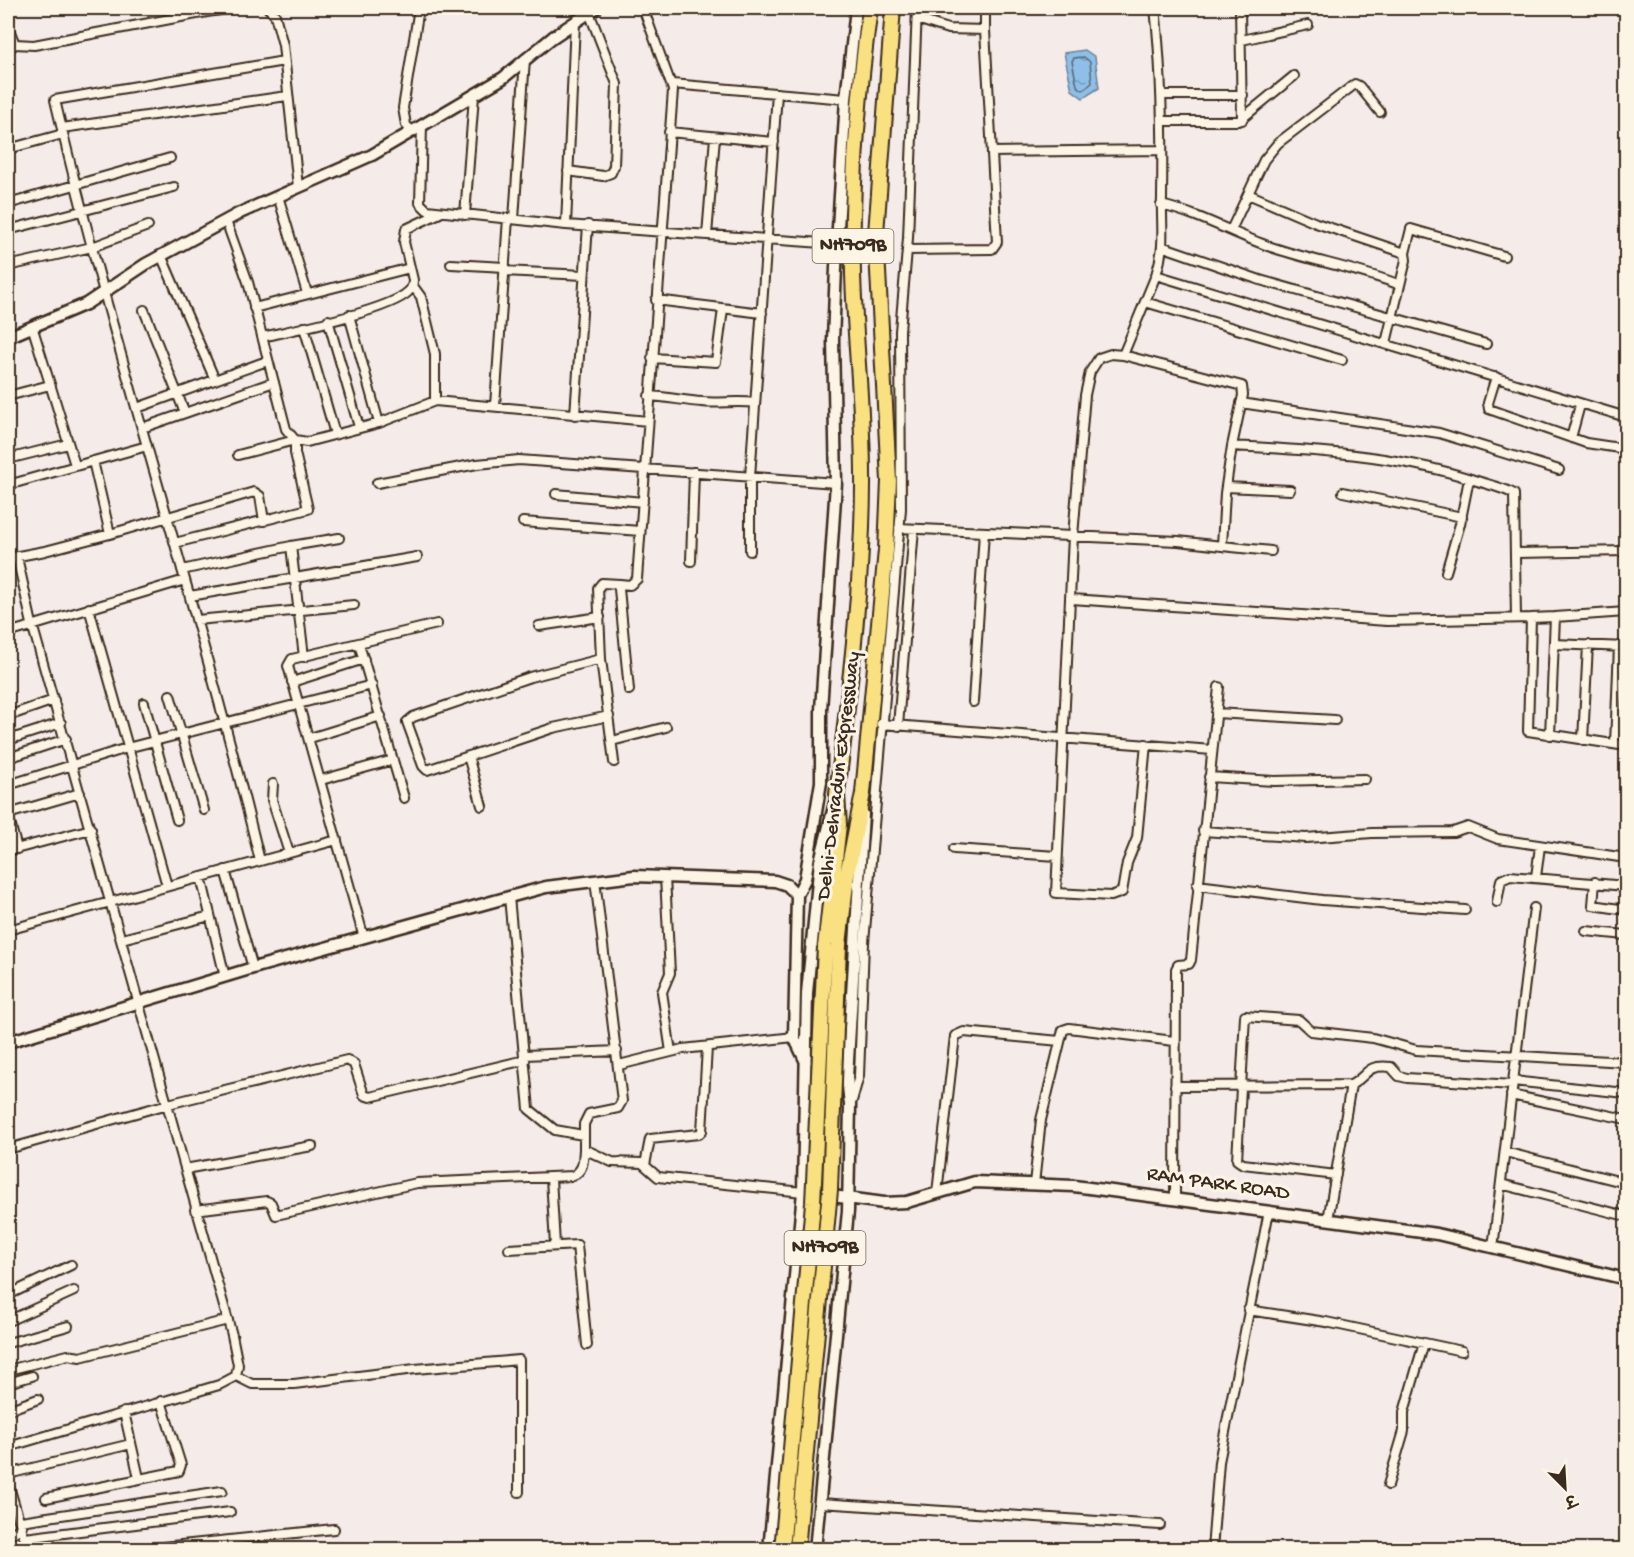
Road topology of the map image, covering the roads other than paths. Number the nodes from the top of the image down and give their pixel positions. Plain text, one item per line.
1 (235, 8) edge
2 (270, 8) edge
3 (419, 8) edge
4 (643, 8) edge
5 (856, 8) edge
6 (870, 8) edge
7 (893, 8) edge
8 (917, 8) edge
9 (985, 8) edge
10 (1155, 8) edge
11 (1240, 8) edge
12 (593, 9) edge
13 (206, 10) edge
14 (917, 19) junction
15 (575, 22) junction
16 (1308, 26) dead end
17 (8, 27) edge
18 (985, 30) junction
19 (1242, 40) junction
20 (15, 44) junction
21 (8, 50) edge
22 (525, 58) junction
23 (284, 61) junction
24 (1294, 76) dead end
25 (672, 84) junction
26 (777, 93) junction
27 (1161, 95) junction
28 (1243, 95) junction
29 (287, 96) junction
30 (474, 96) junction
31 (846, 99) junction
32 (1380, 112) dead end
33 (1242, 120) junction
34 (1162, 121) junction
35 (417, 129) junction
36 (62, 131) junction
37 (669, 132) junction
38 (715, 136) junction
39 (774, 142) junction
40 (8, 149) edge
41 (1162, 150) junction
42 (992, 152) junction
43 (170, 158) dead end
44 (568, 171) junction
45 (74, 184) junction
46 (174, 187) dead end
47 (298, 187) junction
48 (1248, 194) junction
49 (278, 196) junction
50 (8, 204) edge
51 (1161, 205) junction
52 (82, 211) junction
53 (440, 213) junction
54 (465, 215) junction
55 (511, 218) junction
56 (226, 221) junction
57 (566, 225) junction
58 (588, 225) junction
59 (148, 226) dead end
60 (8, 230) edge
61 (1231, 230) junction
62 (661, 231) junction
63 (707, 235) junction
64 (767, 239) junction
65 (837, 244) junction
66 (92, 247) junction
67 (1164, 247) junction
68 (907, 250) junction
69 (1405, 253) junction
70 (162, 255) junction
71 (1504, 255) dead end
72 (451, 264) dead end
73 (8, 266) edge
74 (410, 268) junction
75 (505, 269) junction
76 (1156, 275) junction
77 (584, 276) junction
78 (1400, 285) junction
79 (413, 286) junction
80 (307, 293) junction
81 (103, 294) junction
82 (656, 300) junction
83 (1145, 302) junction
84 (254, 308) junction
85 (723, 309) junction
86 (144, 310) dead end
87 (762, 313) junction
88 (349, 315) junction
89 (1392, 317) junction
90 (328, 320) junction
91 (304, 327) junction
92 (33, 328) junction
93 (262, 336) junction
94 (8, 337) edge
95 (1386, 343) junction
96 (1486, 344) dead end
97 (1123, 356) junction
98 (652, 358) junction
99 (267, 360) junction
100 (1342, 360) dead end
101 (1496, 377) junction
102 (215, 380) junction
103 (274, 382) junction
104 (50, 385) junction
105 (177, 394) junction
106 (8, 396) edge
107 (650, 396) junction
108 (435, 401) junction
109 (755, 403) junction
110 (1241, 403) junction
111 (1580, 405) junction
112 (495, 406) junction
113 (136, 408) junction
114 (185, 413) junction
115 (575, 415) junction
116 (1626, 417) edge
117 (648, 421) junction
118 (379, 423) junction
119 (359, 427) junction
120 (142, 428) junction
121 (335, 434) junction
122 (1571, 438) junction
123 (295, 440) junction
124 (69, 444) junction
125 (147, 446) junction
126 (1232, 446) junction
127 (1626, 449) edge
128 (238, 455) dead end
129 (8, 459) edge
130 (93, 461) junction
131 (75, 465) junction
132 (645, 468) junction
133 (1559, 470) dead end
134 (694, 472) junction
135 (750, 477) junction
136 (1469, 479) junction
137 (377, 483) dead end
138 (836, 483) junction
139 (8, 485) edge
140 (1226, 487) junction
141 (1290, 490) dead end
142 (1343, 492) dead end
143 (556, 495) dead end
144 (643, 502) junction
145 (168, 516) junction
146 (1462, 517) junction
147 (264, 521) junction
148 (523, 522) dead end
149 (899, 528) junction
150 (914, 528) junction
151 (640, 531) junction
152 (984, 532) junction
153 (110, 534) junction
154 (1073, 536) junction
155 (339, 538) dead end
156 (175, 543) junction
157 (291, 546) junction
158 (1222, 546) junction
159 (750, 551) dead end
160 (1271, 551) dead end
161 (1626, 551) edge
162 (1516, 553) junction
163 (17, 557) junction
164 (417, 557) dead end
165 (8, 558) edge
166 (691, 561) dead end
167 (182, 570) junction
168 (1446, 572) dead end
169 (295, 579) junction
170 (185, 580) junction
171 (620, 584) junction
172 (190, 596) junction
173 (1072, 599) junction
174 (354, 605) dead end
175 (89, 608) junction
176 (299, 612) junction
177 (1626, 612) edge
178 (600, 617) junction
179 (1556, 617) junction
180 (1516, 618) junction
181 (1531, 618) junction
182 (197, 620) junction
183 (32, 624) junction
184 (437, 624) dead end
185 (539, 626) dead end
186 (8, 633) edge
187 (359, 644) junction
188 (1554, 644) junction
189 (1588, 645) junction
190 (1623, 647) edge
191 (304, 657) junction
192 (364, 659) junction
193 (601, 659) junction
194 (292, 682) junction
195 (372, 685) junction
196 (1219, 687) dead end
197 (629, 690) dead end
198 (170, 695) dead end
199 (54, 700) junction
200 (973, 702) dead end
201 (144, 703) dead end
202 (300, 705) junction
203 (1216, 713) junction
204 (8, 716) edge
205 (381, 716) junction
206 (609, 716) junction
207 (1335, 720) dead end
208 (61, 723) junction
209 (881, 724) junction
210 (225, 725) junction
211 (898, 726) junction
212 (666, 727) dead end
213 (181, 735) junction
214 (1550, 735) junction
215 (310, 738) junction
216 (1064, 738) junction
217 (66, 739) junction
218 (8, 740) edge
219 (1582, 740) junction
220 (154, 741) junction
221 (612, 741) junction
222 (1146, 744) junction
223 (1615, 744) junction
224 (1626, 746) edge
225 (127, 748) junction
226 (1212, 750) junction
227 (468, 756) junction
228 (8, 758) edge
229 (393, 760) junction
230 (614, 762) dead end
231 (72, 764) junction
232 (1209, 777) junction
233 (1365, 779) dead end
234 (321, 780) junction
235 (273, 784) dead end
236 (8, 785) edge
237 (80, 793) junction
238 (863, 793) junction
239 (837, 794) junction
240 (404, 798) dead end
241 (482, 806) dead end
242 (204, 810) dead end
243 (8, 815) edge
244 (177, 820) dead end
245 (91, 829) junction
246 (1203, 831) junction
247 (337, 840) junction
248 (1540, 846) junction
249 (17, 849) junction
250 (954, 849) dead end
251 (8, 851) edge
252 (289, 853) junction
253 (1057, 856) junction
254 (1626, 858) edge
255 (260, 861) junction
256 (225, 870) junction
257 (1536, 876) junction
258 (201, 877) junction
259 (665, 877) junction
260 (595, 880) junction
261 (1595, 882) junction
262 (1197, 885) junction
263 (1626, 885) edge
264 (166, 886) junction
265 (796, 895) junction
266 (508, 897) junction
267 (111, 901) junction
268 (1497, 902) dead end
269 (1534, 908) dead end
270 (1465, 910) dead end
271 (1626, 910) edge
272 (210, 916) junction
273 (8, 930) edge
274 (1586, 931) dead end
275 (1626, 935) edge
276 (364, 938) junction
277 (122, 939) junction
278 (253, 968) junction
279 (225, 977) junction
280 (139, 1002) junction
281 (794, 1037) junction
282 (1060, 1041) junction
283 (1174, 1041) junction
284 (8, 1042) edge
285 (707, 1048) junction
286 (617, 1051) junction
287 (671, 1052) junction
288 (1515, 1054) junction
289 (525, 1058) junction
290 (806, 1062) junction
291 (1626, 1062) edge
292 (619, 1065) junction
293 (1513, 1083) junction
294 (1351, 1085) junction
295 (1175, 1086) junction
296 (1240, 1086) junction
297 (1626, 1093) edge
298 (1511, 1095) junction
299 (168, 1104) junction
300 (850, 1105) junction
301 (1626, 1119) edge
302 (583, 1136) junction
303 (312, 1146) dead end
304 (8, 1149) edge
305 (584, 1149) junction
306 (1505, 1152) junction
307 (645, 1165) junction
308 (185, 1170) junction
309 (1336, 1175) junction
310 (551, 1178) junction
311 (1626, 1183) edge
312 (1034, 1184) junction
313 (1501, 1184) junction
314 (802, 1192) junction
315 (937, 1193) junction
316 (1175, 1198) junction
317 (848, 1199) junction
318 (195, 1210) junction
319 (1269, 1211) junction
320 (1626, 1216) edge
321 (1328, 1220) junction
322 (555, 1245) junction
323 (1493, 1248) junction
324 (509, 1249) dead end
325 (71, 1265) dead end
326 (1626, 1279) edge
327 (74, 1291) dead end
328 (8, 1295) edge
329 (1248, 1310) junction
330 (228, 1320) junction
331 (8, 1321) edge
332 (68, 1326) dead end
333 (8, 1343) edge
334 (1424, 1343) junction
335 (587, 1345) dead end
336 (1462, 1351) dead end
337 (8, 1370) edge
338 (32, 1376) dead end
339 (236, 1376) junction
340 (8, 1383) edge
341 (38, 1399) dead end
342 (160, 1401) junction
343 (8, 1410) edge
344 (124, 1412) junction
345 (131, 1444) junction
346 (8, 1447) edge
347 (8, 1474) edge
348 (139, 1478) junction
349 (8, 1483) edge
350 (1388, 1485) dead end
351 (222, 1491) dead end
352 (519, 1492) dead end
353 (46, 1498) dead end
354 (820, 1503) junction
355 (230, 1512) dead end
356 (21, 1524) junction
357 (1160, 1525) dead end
358 (334, 1529) dead end
359 (8, 1538) edge
360 (25, 1538) junction
361 (28, 1550) edge
362 (133, 1550) edge
363 (769, 1550) edge
364 (782, 1550) edge
365 (797, 1550) edge
366 (815, 1550) edge
367 (1212, 1550) edge

1 - 13 street
2 - 23 street
3 - 35 street
4 - 25 street
5 - 31 street
6 - 239 highway, Delhi-Dehradun Expressway / NH709B
7 - 238 highway, Delhi-Dehradun Expressway / NH709B
8 - 14 street
9 - 18 street
10 - 27 street
11 - 19 street
12 - 15 street
12 - 44 street
13 - 20 street
14 - 18 street
14 - 68 street
15 - 22 street
15 - 44 street
16 - 19 street
17 - 20 street
18 - 42 street
19 - 28 street
20 - 21 street
22 - 30 street
22 - 55 street
23 - 29 street
23 - 36 street
24 - 33 street
25 - 26 street
25 - 37 street
26 - 31 street
26 - 39 street
27 - 28 street
27 - 34 street
28 - 33 street
29 - 36 street
29 - 47 street
30 - 35 street
30 - 54 street
31 - 65 street
32 - 48 street
33 - 34 street
34 - 41 street
35 - 47 street
35 - 53 street
36 - 40 street
36 - 45 street
37 - 38 street
37 - 62 street
38 - 39 street
38 - 63 street
39 - 64 street
41 - 42 street
41 - 51 street
42 - 68 street
43 - 45 street
44 - 57 street
45 - 50 street
45 - 52 street
46 - 52 street
47 - 49 street
48 - 61 street
48 - 69 street
49 - 56 street
49 - 80 street
51 - 61 street
51 - 67 street
52 - 60 street
52 - 66 street
53 - 54 street
53 - 74 street
54 - 55 street
55 - 57 street
55 - 75 street
56 - 70 street
56 - 84 street
57 - 58 street
58 - 62 street
58 - 77 street
59 - 66 street
61 - 78 street
62 - 63 street
62 - 82 street
63 - 64 street
64 - 65 street
64 - 87 street
65 - 138 street
66 - 73 street
66 - 81 street
67 - 76 street
67 - 89 street
68 - 149 street
69 - 71 street
69 - 78 street
70 - 81 street
70 - 102 street
72 - 75 street
74 - 79 street
74 - 80 street
75 - 77 street
75 - 112 street
76 - 83 street
76 - 95 street
77 - 115 street
78 - 89 street
79 - 88 street
79 - 108 street
80 - 84 street
81 - 92 street
81 - 113 street
82 - 85 street
82 - 98 street
83 - 97 street
83 - 100 street
84 - 93 street
85 - 87 street
85 - 98 street
86 - 105 street
87 - 109 street
88 - 90 street
88 - 118 street
89 - 95 street
89 - 96 street
90 - 91 street
90 - 119 street
91 - 93 street
91 - 121 street
92 - 94 street
92 - 104 street
93 - 99 street
95 - 101 street
97 - 110 street
97 - 154 street
98 - 107 street
99 - 102 street
99 - 103 street
101 - 111 street
101 - 122 street
102 - 105 street
103 - 114 street
103 - 123 street
104 - 106 street
104 - 124 street
105 - 113 street
105 - 114 street
107 - 109 street
107 - 117 street
108 - 112 street
108 - 118 street
109 - 135 street
110 - 126 street
110 - 133 street
111 - 116 street
111 - 122 street
112 - 115 street
113 - 120 street
114 - 120 street
115 - 117 street
117 - 132 street
118 - 119 street
119 - 121 street
120 - 125 street
121 - 123 street
122 - 127 street
123 - 128 street
123 - 147 street
124 - 129 street
124 - 131 street
125 - 130 street
125 - 145 street
126 - 136 street
126 - 140 street
130 - 131 street
130 - 153 street
131 - 139 street
132 - 134 street
132 - 137 street
132 - 144 street
134 - 135 street
134 - 166 street
135 - 138 street
135 - 159 street
136 - 146 street
136 - 162 street
138 - 265 street
140 - 141 street
140 - 158 street
142 - 146 street
143 - 144 street
144 - 151 street
145 - 147 street
145 - 153 street
145 - 156 street
146 - 168 street
147 - 156 street
148 - 151 street
149 - 150 street
149 - 209 street
150 - 152 street
150 - 211 street
151 - 171 street
152 - 154 street
152 - 200 street
153 - 163 street
154 - 158 street
154 - 173 street
155 - 157 street
156 - 167 street
157 - 167 street
157 - 169 street
158 - 160 street
161 - 162 street
162 - 180 street
163 - 165 street
163 - 183 street
164 - 169 street
167 - 170 street
169 - 172 street
169 - 176 street
170 - 172 street
170 - 175 street
171 - 178 street
171 - 197 street
172 - 182 street
173 - 180 street
173 - 216 street
174 - 176 street
175 - 183 street
175 - 225 street
176 - 182 street
176 - 191 street
177 - 179 street
178 - 185 street
178 - 193 street
179 - 181 street
179 - 188 street
180 - 181 street
181 - 214 street
182 - 210 street
183 - 186 street
183 - 199 street
184 - 187 street
187 - 191 street
187 - 192 street
188 - 189 street
188 - 214 street
189 - 190 street
189 - 219 street
190 - 223 street
191 - 194 street
192 - 194 street
192 - 195 street
193 - 206 street
193 - 227 street
194 - 202 street
195 - 202 street
195 - 205 street
196 - 203 street
198 - 213 street
199 - 204 street
199 - 208 street
201 - 220 street
202 - 210 street
202 - 215 street
203 - 207 street
203 - 226 street
205 - 215 street
205 - 229 street
206 - 221 street
206 - 227 street
208 - 217 street
208 - 218 street
209 - 211 street
209 - 300 street
210 - 213 street
210 - 255 street
211 - 216 street
212 - 221 street
213 - 220 street
213 - 242 street
214 - 219 street
215 - 234 street
216 - 222 street
216 - 253 street
217 - 228 street
217 - 231 street
219 - 223 street
220 - 225 street
220 - 244 street
221 - 230 street
222 - 226 street
222 - 253 street
223 - 224 street
225 - 231 street
225 - 264 street
226 - 232 street
227 - 241 street
229 - 234 street
229 - 240 street
231 - 236 street
231 - 237 street
232 - 233 street
232 - 246 street
234 - 247 street
235 - 252 street
237 - 243 street
237 - 245 street
238 - 300 street
238 - 365 highway, Delhi-Dehradun Expressway / NH709B, bridge
239 - 290 street
239 - 364 highway, Delhi-Dehradun Expressway / NH709B, bridge
243 - 249 street
245 - 249 street
245 - 267 street
246 - 248 street
246 - 262 street
247 - 252 street
247 - 276 street
248 - 254 street
248 - 257 street
249 - 251 street
250 - 253 street
252 - 255 street
255 - 256 street
256 - 258 street
256 - 278 street
257 - 261 street
257 - 268 street
258 - 264 street
258 - 272 street
259 - 260 street
259 - 265 street
259 - 287 street
260 - 266 street
260 - 286 street
261 - 263 street
261 - 271 street
262 - 270 street
262 - 283 street
264 - 267 street
265 - 281 street
266 - 276 street
266 - 289 street
267 - 273 street
267 - 277 street
269 - 288 street
272 - 277 street
272 - 279 street
274 - 275 street
276 - 278 street
277 - 280 street
278 - 279 street
279 - 280 street
280 - 284 street
280 - 299 street
281 - 285 street
281 - 290 street
282 - 283 street
282 - 312 street
282 - 315 street
283 - 295 street
285 - 287 street
285 - 307 street
286 - 289 street
286 - 292 street
287 - 292 street
288 - 291 street
288 - 293 street
288 - 296 street
289 - 299 street
289 - 302 street
290 - 314 street
292 - 302 street
293 - 294 street
293 - 297 street
293 - 298 street
294 - 296 street
294 - 309 street
295 - 296 street
295 - 316 street
296 - 309 street
298 - 301 street
298 - 306 street
299 - 304 street
299 - 308 street
300 - 317 street
302 - 305 street
303 - 308 street
305 - 307 street
305 - 310 street
306 - 311 street
306 - 313 street
307 - 314 street
308 - 318 street
309 - 321 street
310 - 318 street
310 - 322 street
312 - 315 street, RAM PARK ROAD
312 - 316 street, RAM PARK ROAD
313 - 320 street
313 - 323 street
314 - 317 street, RAM PARK ROAD
314 - 363 street
315 - 317 street, RAM PARK ROAD
316 - 319 street, RAM PARK ROAD
317 - 354 street
318 - 330 street
319 - 321 street, RAM PARK ROAD
319 - 329 street
321 - 323 street, RAM PARK ROAD
322 - 324 street
322 - 335 street
323 - 326 street, RAM PARK ROAD
325 - 328 street
327 - 331 street
329 - 334 street
329 - 367 street
330 - 337 street
330 - 339 street
332 - 333 street
334 - 336 street
334 - 350 street
338 - 340 street
339 - 342 street
339 - 352 street
341 - 343 street
342 - 344 street
342 - 348 street
344 - 345 street
344 - 346 street
345 - 347 street
345 - 348 street
348 - 353 street
349 - 356 street
351 - 356 street
354 - 357 street
354 - 366 street
355 - 360 street
356 - 359 street
356 - 360 street
358 - 362 street
360 - 361 street

